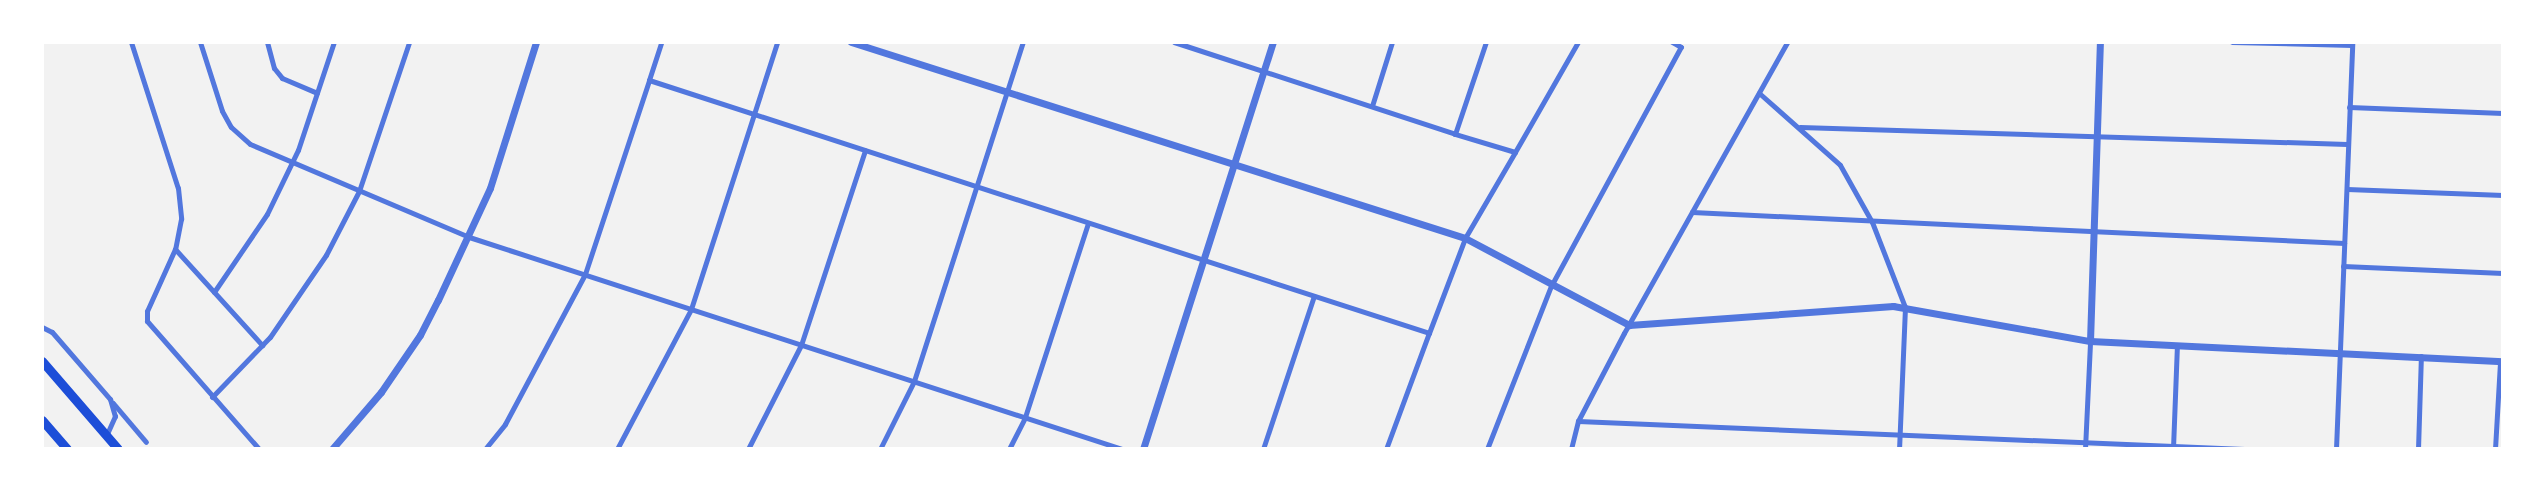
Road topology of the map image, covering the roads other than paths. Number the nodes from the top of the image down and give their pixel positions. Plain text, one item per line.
1 (131, 42) edge
2 (200, 42) edge
3 (267, 42) edge
4 (334, 42) edge
5 (409, 42) edge
6 (536, 42) edge
7 (661, 42) edge
8 (777, 42) edge
9 (851, 42) edge
10 (1023, 42) edge
11 (1174, 42) edge
12 (1273, 42) edge
13 (1392, 42) edge
14 (1485, 42) edge
15 (1578, 42) edge
16 (1672, 42) edge
17 (1787, 42) edge
18 (2100, 42) edge
19 (2232, 42) edge
20 (1682, 44) edge
21 (2352, 44) edge
22 (1264, 72) junction
23 (648, 80) junction
24 (1007, 92) junction
25 (317, 93) junction
26 (1759, 93) junction
27 (1372, 106) junction
28 (2349, 107) junction
29 (2503, 113) edge
30 (754, 114) junction
31 (1800, 127) junction
32 (1455, 134) junction
33 (2097, 136) junction
34 (2347, 144) junction
35 (865, 150) junction
36 (1515, 152) junction
37 (292, 162) junction
38 (1236, 166) junction
39 (977, 187) junction
40 (2347, 189) junction
41 (358, 190) junction
42 (2503, 195) edge
43 (1692, 212) junction
44 (1872, 222) junction
45 (1088, 223) junction
46 (2095, 232) junction
47 (470, 237) junction
48 (1465, 238) junction
49 (2344, 243) junction
50 (176, 249) junction
51 (1205, 261) junction
52 (2343, 266) junction
53 (2503, 273) edge
54 (585, 274) junction
55 (1551, 286) junction
56 (214, 292) junction
57 (1314, 296) junction
58 (1905, 307) junction
59 (691, 309) junction
60 (1629, 325) junction
61 (42, 327) edge
62 (1429, 333) junction
63 (2090, 341) junction
64 (262, 345) junction
65 (801, 345) junction
66 (2177, 345) junction
67 (2340, 351) junction
68 (2421, 356) junction
69 (42, 361) edge
70 (2501, 361) edge
71 (914, 381) junction
72 (212, 397) junction
73 (110, 399) junction
74 (1025, 417) junction
75 (42, 420) edge
76 (1578, 421) junction
77 (1900, 435) junction
78 (106, 436) junction
79 (146, 442) dead end
80 (2085, 446) edge
81 (2173, 448) edge
82 (67, 449) edge
83 (118, 449) edge
84 (259, 449) edge
85 (333, 449) edge
86 (485, 449) edge
87 (617, 449) edge
88 (748, 449) edge
89 (880, 449) edge
90 (1009, 449) edge
91 (1122, 449) edge
92 (1143, 449) edge
93 (1263, 449) edge
94 (1386, 449) edge
95 (1487, 449) edge
96 (1571, 449) edge
97 (1899, 449) edge
98 (2244, 449) edge
99 (2336, 449) edge
100 (2418, 449) edge
101 (2495, 449) edge

1 - 50 street
2 - 37 street
3 - 25 street
4 - 25 street
5 - 41 street
6 - 47 street
7 - 23 street
8 - 30 street
9 - 24 street
10 - 24 street
11 - 22 street
12 - 22 street
13 - 27 street
14 - 32 street
15 - 36 street
16 - 20 street
17 - 26 street
18 - 33 street
19 - 21 street
20 - 55 street
21 - 28 street
22 - 27 street
22 - 38 street
23 - 30 street
23 - 54 street
24 - 38 street
24 - 39 street
25 - 37 street
26 - 31 street
26 - 43 street
27 - 32 street
28 - 29 street
28 - 34 street
30 - 35 street
30 - 59 street
31 - 33 street
31 - 44 street
32 - 36 street
33 - 34 street
33 - 46 street
34 - 40 street
35 - 39 street
35 - 65 street
36 - 48 street
37 - 41 street
37 - 56 street
38 - 48 street
38 - 51 street
39 - 45 street
39 - 71 street
40 - 42 street
40 - 49 street
41 - 47 street
41 - 64 street
43 - 44 street
43 - 60 street
44 - 46 street
44 - 58 street
45 - 51 street
45 - 74 street
46 - 49 street
46 - 63 street
47 - 54 street
47 - 85 street
48 - 55 street
48 - 62 street
49 - 52 street
50 - 56 street
50 - 72 street
51 - 57 street
51 - 92 street
52 - 53 street
52 - 67 street
54 - 59 street
54 - 86 street
55 - 60 street
55 - 95 street
56 - 64 street
57 - 62 street
57 - 93 street
58 - 60 street
58 - 63 street
58 - 77 street
59 - 65 street
59 - 87 street
60 - 76 street
61 - 73 street
62 - 94 street
63 - 66 street
63 - 80 street
64 - 72 street
65 - 71 street
65 - 88 street
66 - 67 street
66 - 81 street
67 - 68 street
67 - 99 street
68 - 70 street
68 - 100 street
69 - 78 highway
70 - 101 street
71 - 74 street
71 - 89 street
72 - 84 street
73 - 78 street
73 - 79 street
74 - 90 street
74 - 91 street
75 - 82 highway
76 - 77 street
76 - 96 street
77 - 80 street
77 - 97 street
78 - 83 highway
80 - 81 street
81 - 98 street

